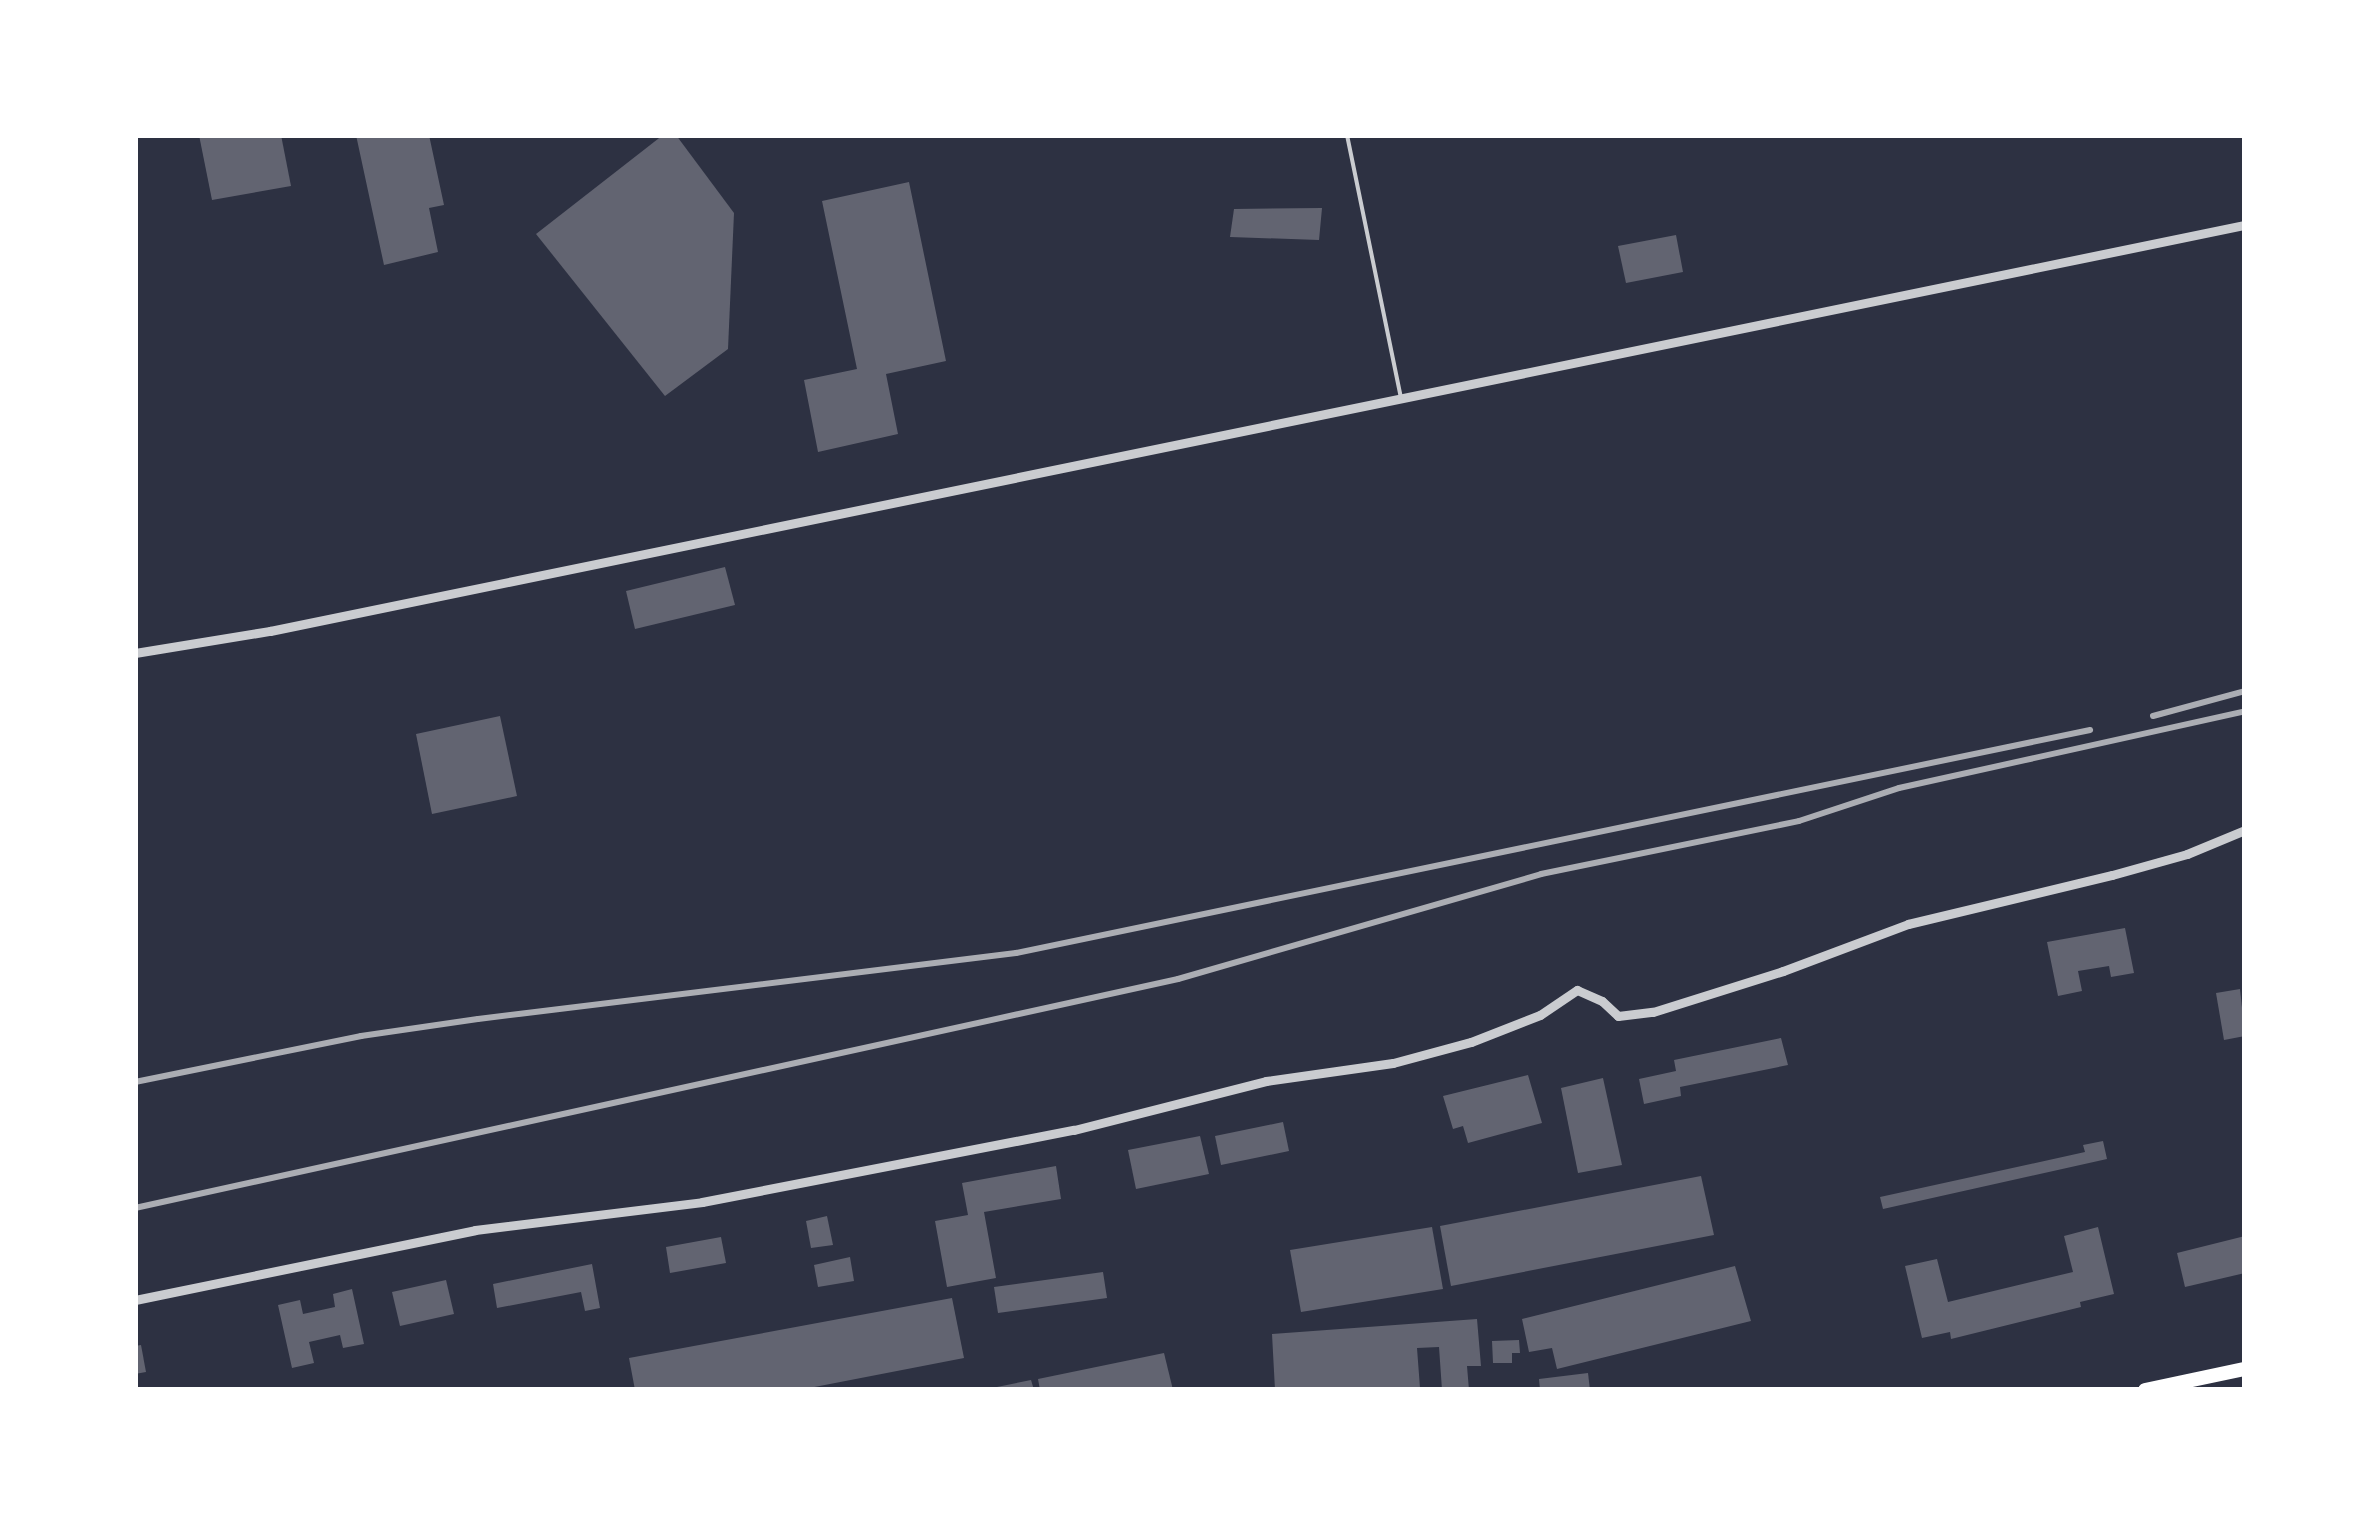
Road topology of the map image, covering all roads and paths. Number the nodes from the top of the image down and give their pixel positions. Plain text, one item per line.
1 (1347, 135) edge
2 (2245, 225) edge
3 (1401, 399) junction
4 (135, 653) edge
5 (2245, 830) edge
6 (135, 1300) edge
7 (2245, 1368) edge
8 (2145, 1390) edge

1 - 3 lane
2 - 3 street
3 - 4 street
5 - 6 street
7 - 8 main road

